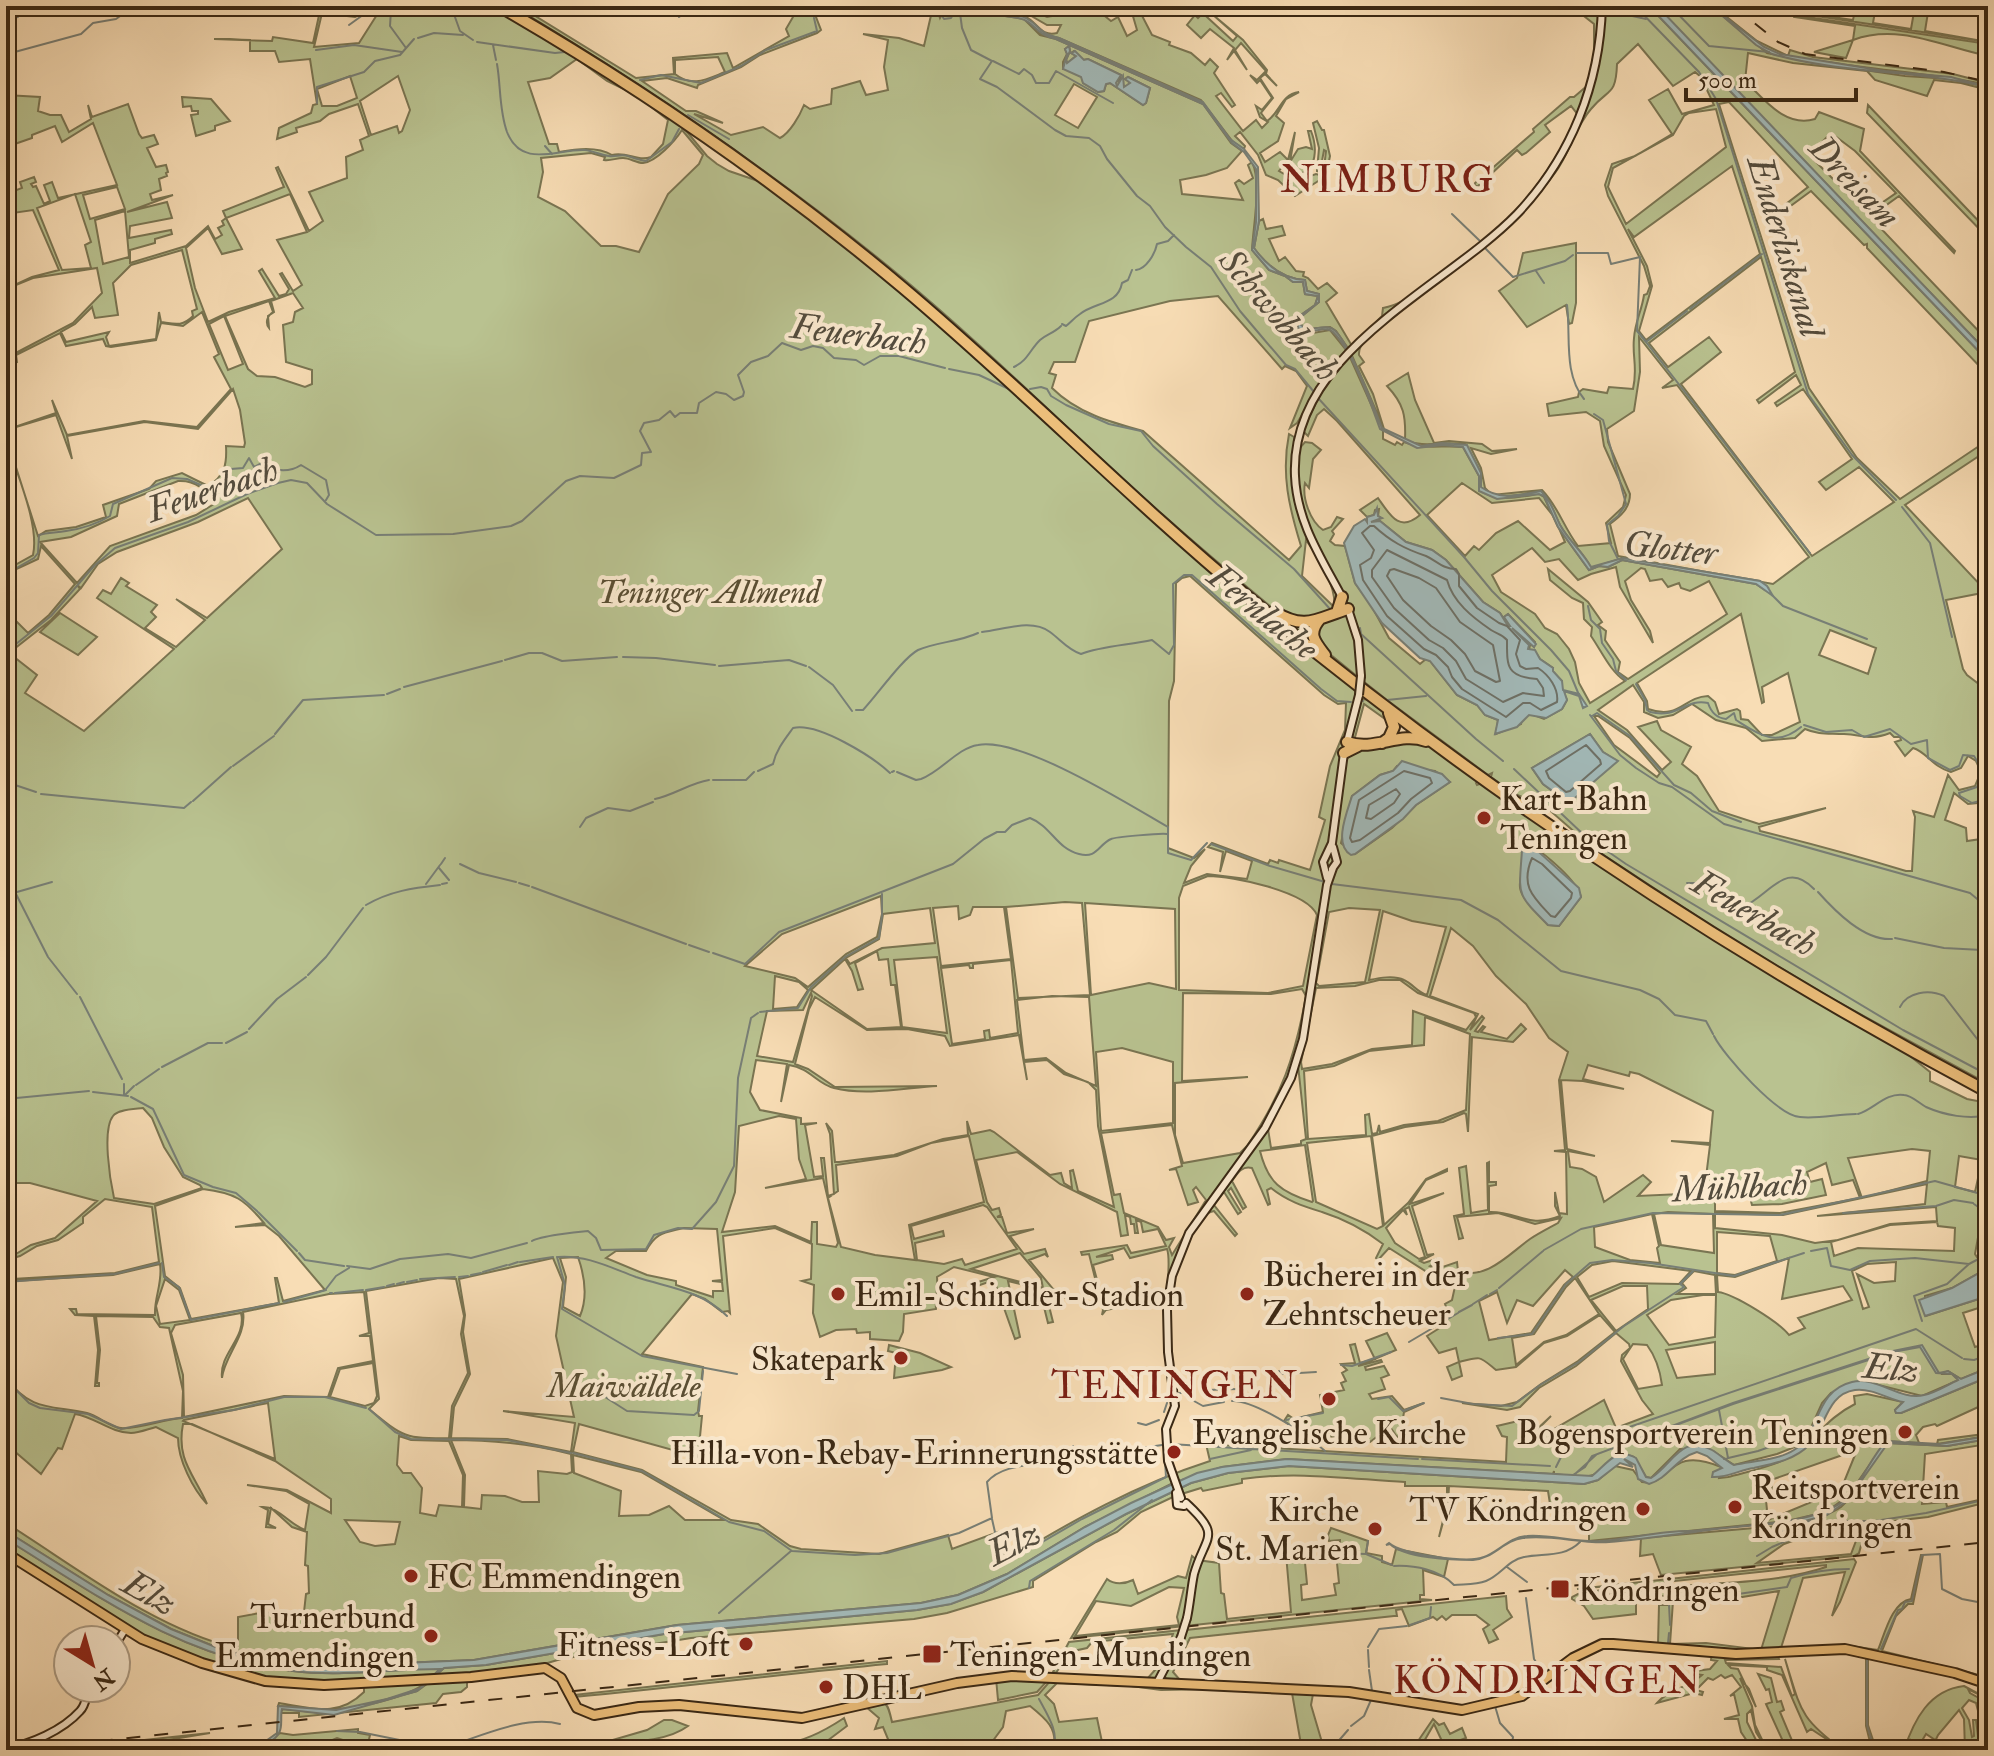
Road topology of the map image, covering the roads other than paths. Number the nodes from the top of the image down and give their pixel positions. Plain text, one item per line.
1 (499, 6) edge
2 (508, 6) edge
3 (1602, 6) edge
4 (1342, 606) junction
5 (1266, 607) junction
6 (1320, 619) junction
7 (1327, 656) junction
8 (1385, 708) junction
9 (1378, 745) junction
10 (1435, 745) junction
11 (1351, 747) junction
12 (1331, 857) junction
13 (1329, 868) junction
14 (1988, 1090) edge
15 (6, 1553) edge
16 (117, 1624) edge
17 (132, 1633) edge
18 (1166, 1666) junction
19 (1163, 1674) junction
20 (1157, 1683) junction
21 (1171, 1684) junction
22 (1988, 1684) edge
23 (83, 1704) edge
24 (6, 1748) edge

1 - 8 highway
2 - 5 highway
3 - 4 main road
4 - 6 highway
4 - 11 main road, bridge
5 - 6 highway
5 - 7 highway
6 - 7 highway
7 - 14 highway
8 - 9 highway
8 - 10 highway
9 - 10 highway
9 - 11 highway
10 - 14 highway
11 - 12 main road
12 - 13 main road
12 - 13 main road
13 - 18 main road, bridge
15 - 16 main road
17 - 20 main road
18 - 19 main road
18 - 20 main road
19 - 20 main road
19 - 21 main road
20 - 21 main road
21 - 22 main road
23 - 24 main road

